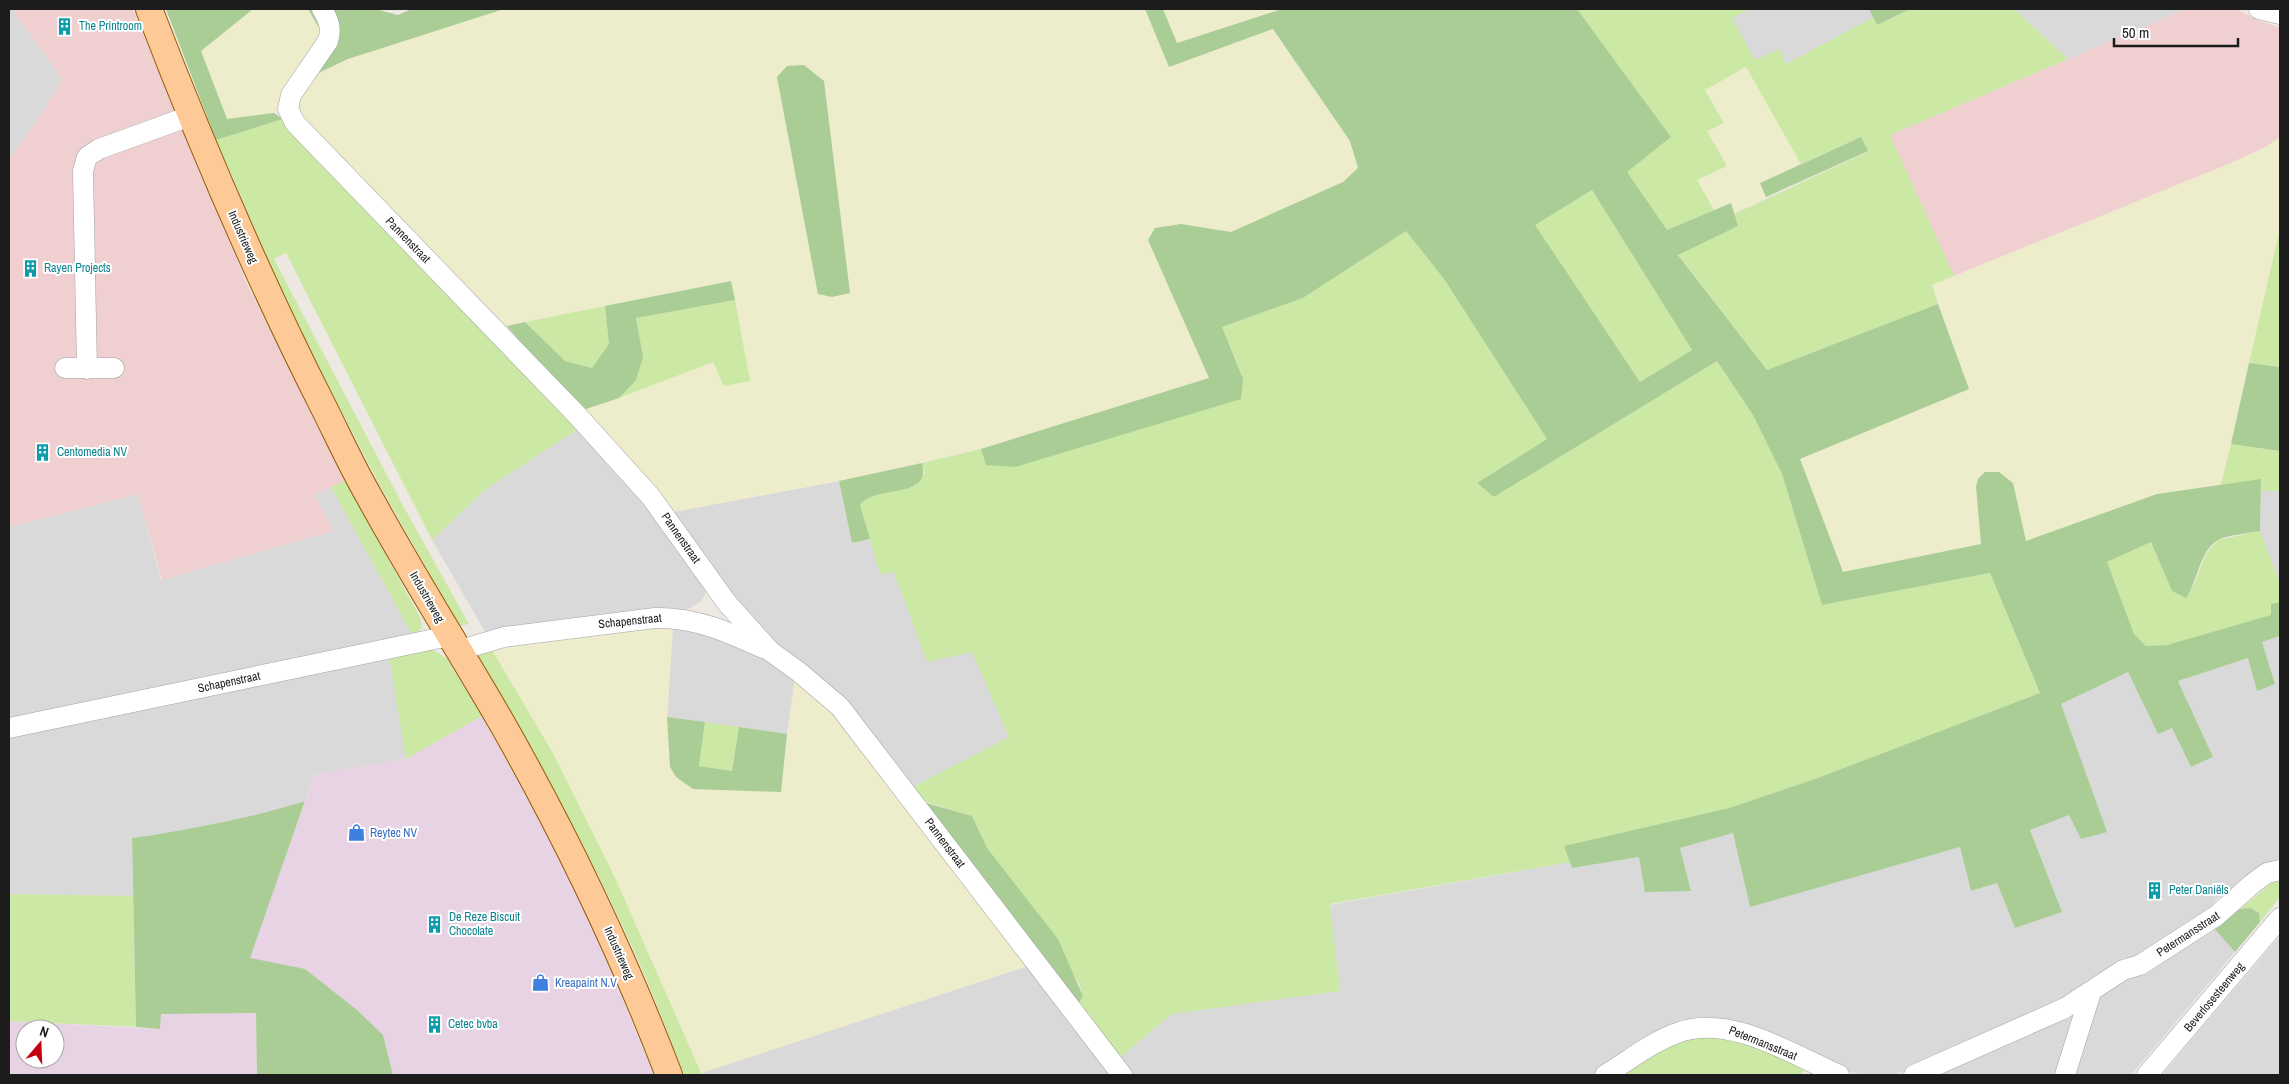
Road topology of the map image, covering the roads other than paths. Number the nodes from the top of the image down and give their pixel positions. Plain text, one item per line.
1 (149, 9) edge
2 (322, 9) edge
3 (2259, 9) edge
4 (2280, 14) edge
5 (190, 116) junction
6 (65, 368) dead end
7 (114, 368) dead end
8 (87, 369) junction
9 (453, 644) junction
10 (770, 651) junction
11 (9, 728) edge
12 (2280, 870) edge
13 (2280, 918) edge
14 (2091, 992) junction
15 (1809, 1069) edge
16 (669, 1075) edge
17 (1122, 1075) edge
18 (1605, 1075) edge
19 (1839, 1075) edge
20 (1914, 1075) edge
21 (2065, 1075) edge
22 (2147, 1075) edge

1 - 5 main road, Industrieweg
2 - 10 street, Pannenstraat
3 - 4 street
5 - 8 street
5 - 9 main road, Industrieweg
6 - 8 street
7 - 8 street
9 - 10 street, Schapenstraat
9 - 11 street, Schapenstraat
9 - 16 main road, Industrieweg
10 - 17 street, Pannenstraat
12 - 14 street, Petermansstraat
13 - 22 street, Beverlosesteenweg
14 - 20 street, Petermansstraat
14 - 21 street
15 - 18 street, Petermansstraat
15 - 19 street, Petermansstraat

